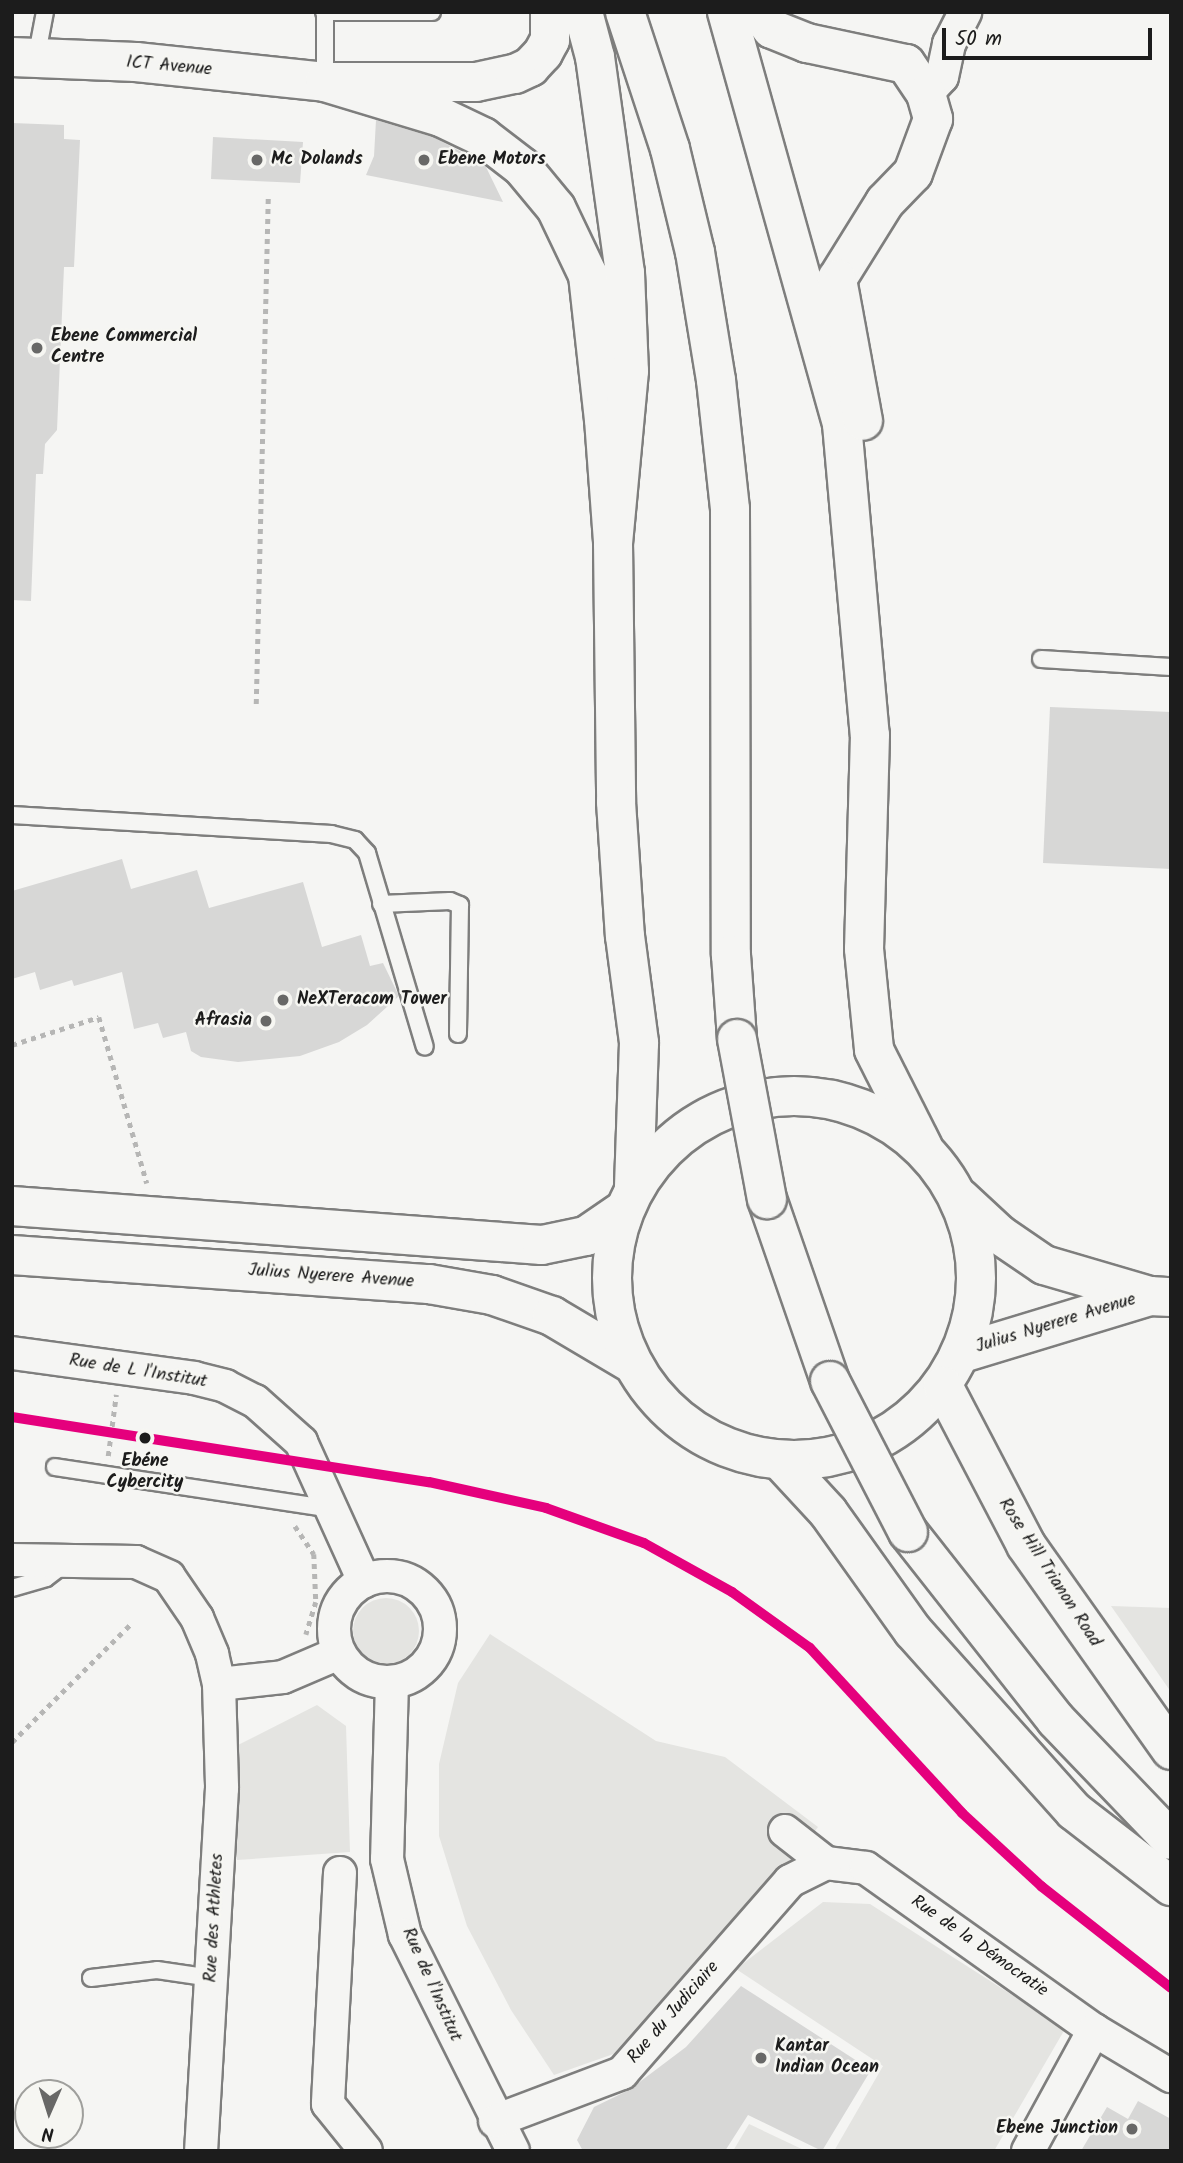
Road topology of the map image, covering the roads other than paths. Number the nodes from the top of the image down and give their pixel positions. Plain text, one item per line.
1 (45, 12) edge
2 (325, 12) edge
3 (432, 12) edge
4 (550, 12) edge
5 (583, 12) edge
6 (625, 12) edge
7 (727, 12) edge
8 (759, 12) edge
9 (965, 12) edge
10 (24, 58) edge
11 (325, 82) junction
12 (926, 93) junction
13 (613, 543) junction
14 (1041, 659) dead end
15 (1171, 667) edge
16 (870, 735) junction
17 (12, 815) edge
18 (381, 904) junction
19 (458, 1034) dead end
20 (425, 1047) dead end
21 (923, 1147) junction
22 (960, 1198) junction
23 (629, 1199) junction
24 (12, 1206) edge
25 (12, 1255) edge
26 (1160, 1296) edge
27 (12, 1353) edge
28 (962, 1353) junction
29 (633, 1364) junction
30 (943, 1386) junction
31 (780, 1460) junction
32 (55, 1467) dead end
33 (333, 1509) junction
34 (12, 1560) edge
35 (68, 1562) junction
36 (364, 1581) junction
37 (12, 1588) edge
38 (339, 1653) junction
39 (392, 1682) junction
40 (219, 1684) junction
41 (1171, 1749) edge
42 (785, 1831) dead end
43 (1171, 1840) edge
44 (826, 1863) junction
45 (340, 1873) dead end
46 (1171, 1886) edge
47 (91, 1978) dead end
48 (211, 1978) junction
49 (1094, 2030) junction
50 (1171, 2076) edge
51 (495, 2121) junction
52 (201, 2151) edge
53 (366, 2151) edge
54 (513, 2151) edge
55 (1028, 2151) edge

1 - 10 lane
2 - 3 lane
2 - 11 lane
4 - 11 main road
5 - 13 main road
6 - 43 main road, bridge
7 - 16 main road
8 - 12 main road
9 - 12 street
10 - 11 main road, ICT Avenue
11 - 13 main road
12 - 16 main road
13 - 23 main road
14 - 15 lane
16 - 21 main road
17 - 18 lane
18 - 19 lane
18 - 20 lane
21 - 22 main road, Julius Nyerere Avenue
21 - 23 main road, Julius Nyerere Avenue
22 - 26 main road, Julius Nyerere Avenue
22 - 28 main road, Julius Nyerere Avenue
23 - 24 main road, Julius Nyerere Avenue
23 - 29 main road, Julius Nyerere Avenue
25 - 29 main road, Julius Nyerere Avenue
26 - 28 main road, Julius Nyerere Avenue
27 - 33 street, Rue de L l'Institut
28 - 30 main road, Julius Nyerere Avenue
29 - 31 main road, Julius Nyerere Avenue
30 - 31 main road, Julius Nyerere Avenue
30 - 41 main road, Rose Hill Trianon Road
31 - 46 main road
32 - 33 lane
33 - 36 street, Rue de L l'Institut
34 - 35 street, Rue des Athletes
35 - 37 lane
35 - 40 street, Rue des Athletes
36 - 38 street
36 - 39 street
38 - 39 street
38 - 40 street
39 - 51 street, Rue de l'Institut
40 - 48 street, Rue des Athletes
42 - 44 street
44 - 49 street, Rue de la Démocratie
44 - 51 street, Rue du Judiciaire
45 - 53 street
47 - 48 lane
48 - 52 street, Rue des Athletes
49 - 50 street, Rue de la Démocratie
49 - 55 street
51 - 54 street, Rue de l'Institut

